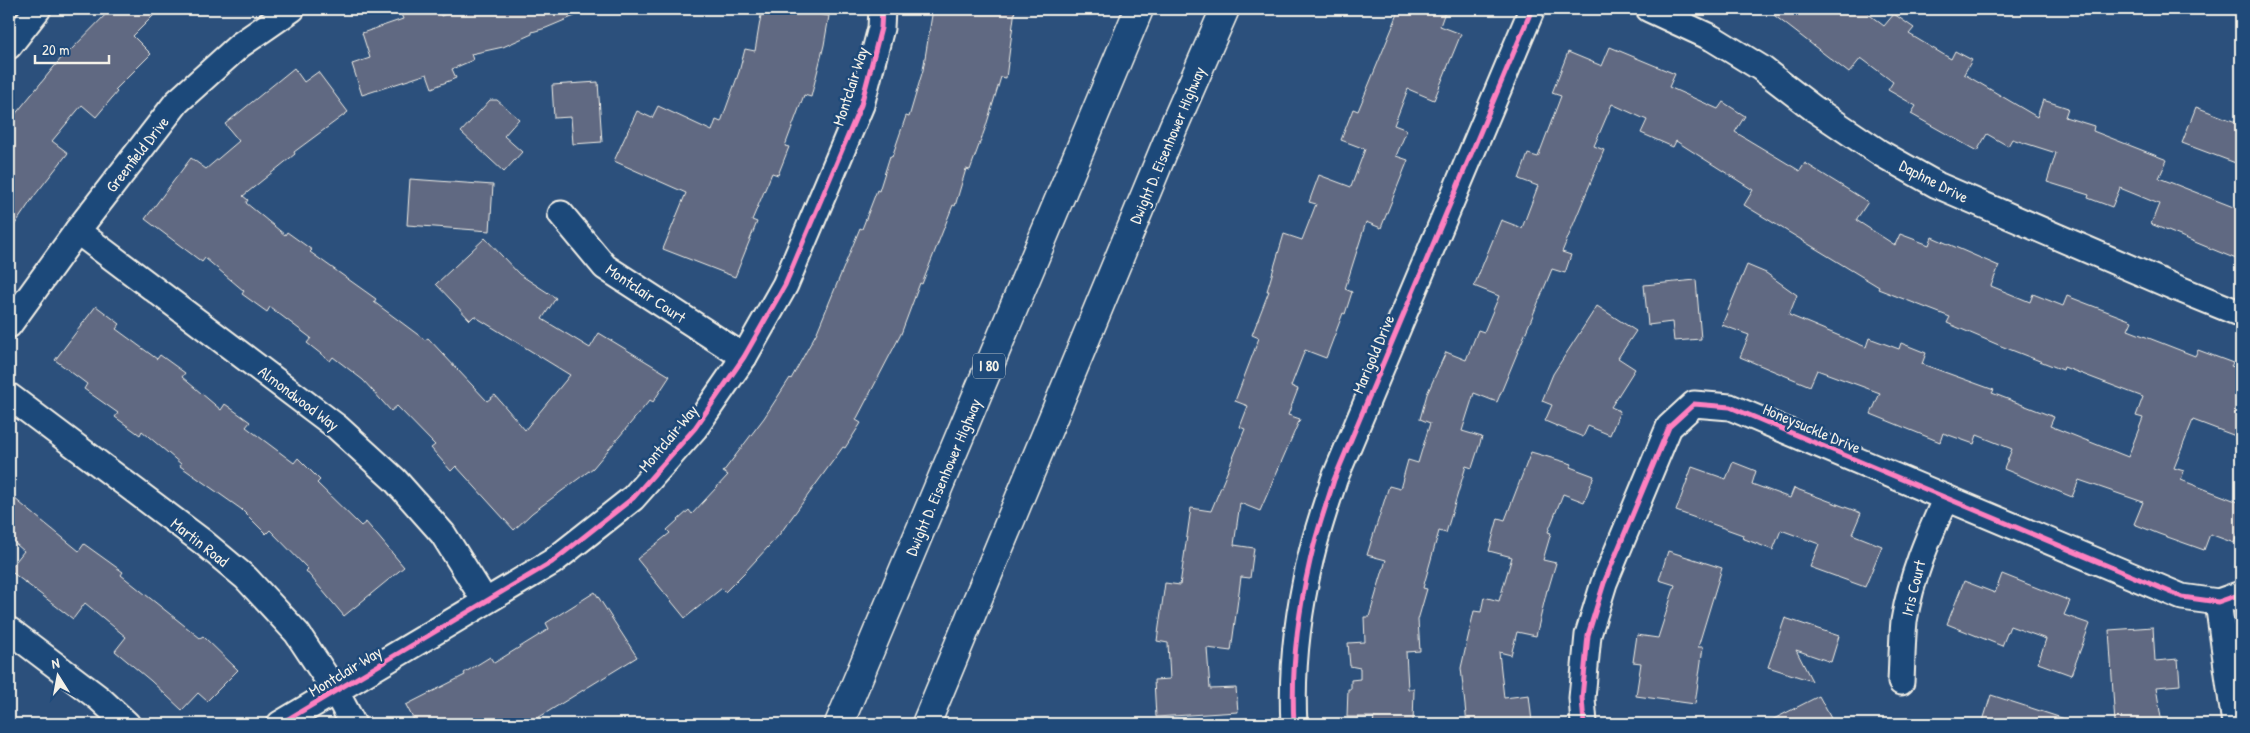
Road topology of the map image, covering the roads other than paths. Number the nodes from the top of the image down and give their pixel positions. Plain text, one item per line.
1 (38, 9) edge
2 (292, 9) edge
3 (882, 9) edge
4 (1139, 9) edge
5 (1225, 9) edge
6 (1532, 9) edge
7 (1649, 9) edge
8 (9, 46) edge
9 (561, 214) dead end
10 (77, 231) junction
11 (2241, 314) edge
12 (9, 325) edge
13 (744, 357) junction
14 (9, 396) edge
15 (1946, 498) junction
16 (2241, 594) edge
17 (485, 601) junction
18 (2218, 602) junction
19 (9, 630) edge
20 (1901, 682) dead end
21 (336, 692) junction
22 (126, 724) edge
23 (280, 724) edge
24 (353, 724) edge
25 (839, 724) edge
26 (926, 724) edge
27 (1294, 724) edge
28 (1584, 724) edge
29 (2235, 724) edge

1 - 8 street
2 - 10 street, Greenfield Drive
3 - 13 street, Montclair Way
4 - 25 highway, Dwight D. Eisenhower Highway / I 80
5 - 26 highway, Dwight D. Eisenhower Highway
6 - 27 street, Marigold Drive
7 - 11 street, Daphne Drive
9 - 13 street, Montclair Court
10 - 12 street, Greenfield Drive
10 - 17 street, Almondwood Way
13 - 17 street, Montclair Way
14 - 21 street, Martin Road
15 - 18 street, Honeysuckle Drive
15 - 20 street, Iris Court
15 - 28 street, Honeysuckle Drive
16 - 18 street, Honeysuckle Drive
17 - 21 street, Montclair Way
18 - 29 street
19 - 22 street
21 - 23 street, Montclair Way
21 - 24 street, Martin Road

